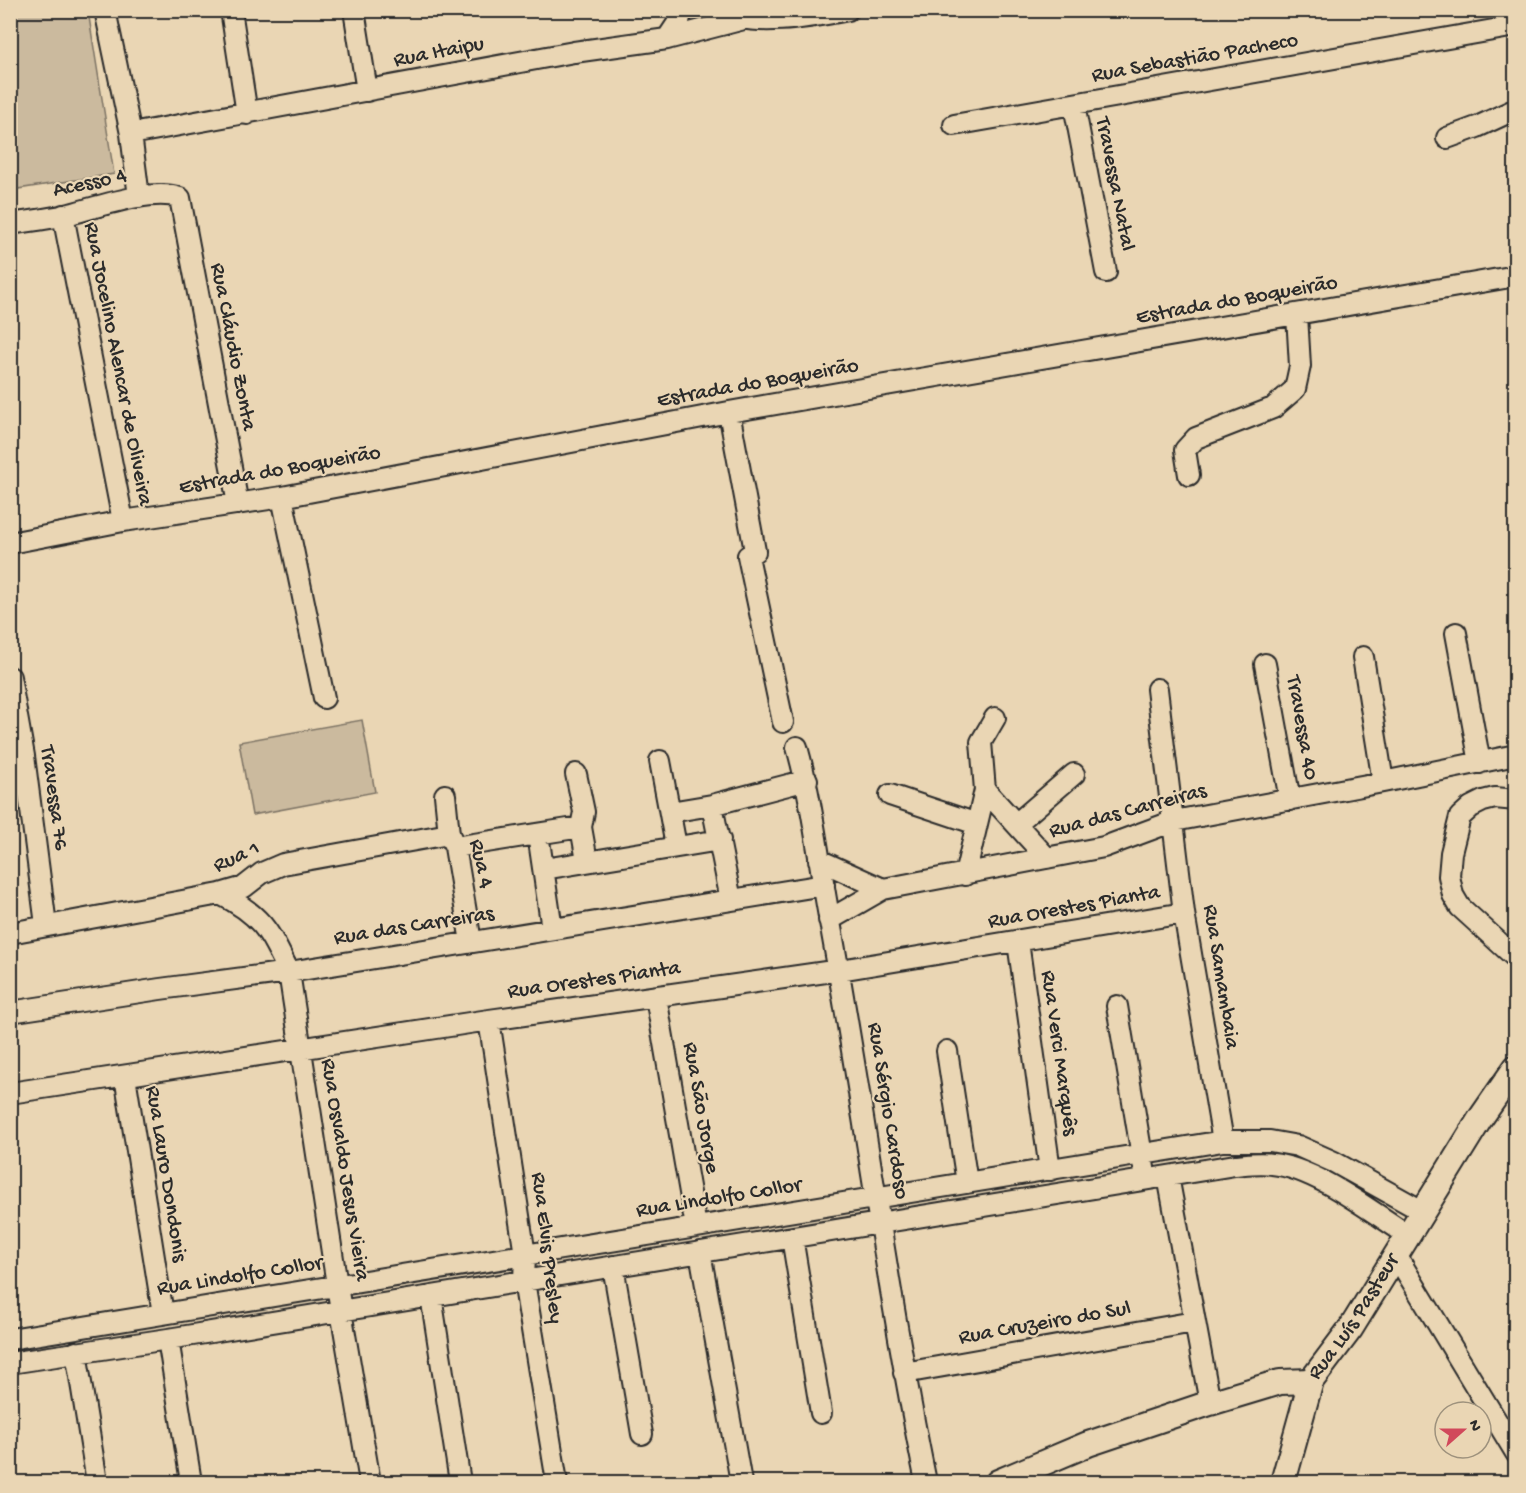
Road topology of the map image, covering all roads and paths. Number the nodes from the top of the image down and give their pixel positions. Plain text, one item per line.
1 (105, 10) edge
2 (231, 10) edge
3 (354, 10) edge
4 (682, 10) edge
5 (717, 10) edge
6 (849, 10) edge
7 (749, 14) edge
8 (1515, 26) edge
9 (667, 39) junction
10 (368, 91) junction
11 (1074, 105) junction
12 (1515, 109) edge
13 (247, 114) junction
14 (954, 125) dead end
15 (131, 134) junction
16 (1447, 138) dead end
17 (139, 197) junction
18 (180, 198) joint
19 (63, 215) junction
20 (10, 224) edge
21 (1106, 272) dead end
22 (1515, 276) edge
23 (1297, 315) junction
24 (729, 412) junction
25 (1189, 475) dead end
26 (282, 497) junction
27 (238, 504) junction
28 (123, 521) junction
29 (10, 543) edge
30 (1456, 633) dead end
31 (1363, 657) dead end
32 (1265, 664) dead end
33 (10, 677) edge
34 (1157, 689) dead end
35 (324, 698) dead end
36 (995, 718) dead end
37 (783, 722) dead end
38 (797, 747) dead end
39 (1515, 755) edge
40 (660, 761) dead end
41 (1480, 763) junction
42 (576, 774) dead end
43 (1074, 774) dead end
44 (807, 780) junction
45 (1383, 782) junction
46 (985, 790) junction
47 (445, 795) dead end
48 (890, 795) dead end
49 (1290, 800) junction
50 (1515, 800) edge
51 (712, 805) junction
52 (670, 812) junction
53 (1174, 820) junction
54 (977, 824) junction
55 (1016, 824) junction
56 (581, 827) junction
57 (538, 834) junction
58 (452, 840) junction
59 (720, 840) junction
60 (676, 846) junction
61 (1047, 858) junction
62 (819, 860) junction
63 (587, 861) junction
64 (544, 869) junction
65 (965, 874) junction
66 (824, 885) junction
67 (883, 890) junction
68 (220, 894) junction
69 (731, 900) junction
70 (1184, 913) junction
71 (830, 920) junction
72 (46, 925) junction
73 (552, 929) junction
74 (10, 933) edge
75 (471, 942) junction
76 (1018, 942) junction
77 (1515, 958) edge
78 (840, 970) junction
79 (290, 972) junction
80 (656, 997) junction
81 (1117, 1006) dead end
82 (10, 1012) edge
83 (489, 1020) junction
84 (302, 1049) junction
85 (947, 1051) dead end
86 (1515, 1067) edge
87 (125, 1076) junction
88 (10, 1093) edge
89 (1223, 1141) junction
90 (1140, 1155) junction
91 (1050, 1170) junction
92 (1168, 1176) junction
93 (1147, 1179) junction
94 (967, 1183) junction
95 (876, 1198) junction
96 (1422, 1211) junction
97 (881, 1223) junction
98 (696, 1227) junction
99 (792, 1237) junction
100 (1402, 1245) junction
101 (700, 1252) junction
102 (525, 1255) junction
103 (613, 1266) junction
104 (525, 1281) junction
105 (338, 1286) junction
106 (431, 1296) junction
107 (341, 1311) junction
108 (163, 1314) junction
109 (1194, 1322) junction
110 (10, 1339) edge
111 (168, 1339) junction
112 (76, 1352) junction
113 (10, 1363) edge
114 (904, 1373) junction
115 (1311, 1381) junction
116 (1210, 1403) junction
117 (821, 1413) dead end
118 (642, 1434) dead end
119 (1515, 1453) edge
120 (1285, 1481) edge
121 (97, 1482) edge
122 (191, 1482) edge
123 (370, 1482) edge
124 (460, 1482) edge
125 (557, 1482) edge
126 (741, 1482) edge
127 (926, 1482) edge
128 (998, 1482) edge

1 - 15 street
2 - 13 street
3 - 10 street
4 - 9 street
5 - 7 street
6 - 7 street
7 - 9 street, Rua Itaipu
8 - 11 street, Rua Sebastião Pacheco
9 - 10 street, Rua Itaipu
10 - 13 street, Rua Itaipu
11 - 14 street, Rua Sebastião Pacheco
11 - 21 street, Travessa Natal
12 - 16 street
13 - 15 street, Rua Itaipu
15 - 17 street
17 - 18 street, Acesso 4
17 - 19 street, Acesso 4
18 - 27 street, Rua Cláudio Zonta
19 - 20 street, Acesso 4
19 - 28 street, Rua Jocelino Alencar de Oliveira
22 - 23 street, Estrada do Boqueirão
23 - 24 street, Estrada do Boqueirão
23 - 25 street
24 - 26 street, Estrada do Boqueirão
24 - 37 street
26 - 27 street, Estrada do Boqueirão
26 - 35 street
27 - 28 street, Estrada do Boqueirão
28 - 29 street, Estrada do Boqueirão
30 - 41 street
31 - 45 street
32 - 49 street, Travessa 40
33 - 72 street, Travessa 76
34 - 53 street, Rua Samambaia
36 - 46 street
38 - 44 street, Rua Sérgio Cardoso
39 - 41 street, Rua das Carreiras
40 - 52 street
41 - 45 street, Rua das Carreiras
42 - 56 street
43 - 55 street
44 - 51 street
44 - 62 street, Rua Sérgio Cardoso
45 - 49 street, Rua das Carreiras
46 - 54 street
46 - 55 street
47 - 58 street, Rua 4
48 - 54 street
49 - 53 street, Rua das Carreiras
50 - 77 street
51 - 52 street
51 - 59 street
52 - 60 street
53 - 61 street, Rua das Carreiras
53 - 70 street, Rua Samambaia
54 - 65 street
55 - 61 street
56 - 57 street, Rua 1
56 - 63 street
57 - 58 street, Rua 1
57 - 64 street
58 - 68 street, Rua 1
58 - 75 street, Rua 4
59 - 60 street
59 - 69 street
60 - 63 street
61 - 65 street, Rua das Carreiras
62 - 66 street, Rua Sérgio Cardoso
62 - 67 street
63 - 64 street
64 - 73 street
65 - 67 street, Rua das Carreiras
66 - 69 street, Rua das Carreiras
66 - 71 street, Rua Sérgio Cardoso
67 - 71 street, Rua das Carreiras
68 - 72 street, Rua 1
68 - 79 street, Rua Osvaldo Jesus Vieira
69 - 73 street, Rua das Carreiras
70 - 76 street, Rua Orestes Pianta
70 - 89 street, Rua Samambaia
71 - 78 street, Rua Sérgio Cardoso
72 - 74 street, Rua 1
73 - 75 street, Rua das Carreiras
75 - 79 street, Rua das Carreiras
76 - 78 street, Rua Orestes Pianta
76 - 91 street, Rua Verci Marquês
78 - 80 street, Rua Orestes Pianta
78 - 95 street, Rua Sérgio Cardoso
79 - 82 street, Rua das Carreiras
79 - 84 street, Rua Osvaldo Jesus Vieira
80 - 83 street, Rua Orestes Pianta
80 - 98 street, Rua São Jorge
81 - 90 street
83 - 84 street, Rua Orestes Pianta
83 - 102 street, Rua Elvis Presley
84 - 87 street, Rua Orestes Pianta
84 - 105 street, Rua Osvaldo Jesus Vieira
85 - 94 street
86 - 96 main road, Rua Luís Pasteur
87 - 88 street, Rua Orestes Pianta
87 - 108 street, Rua Lauro Dondonis
89 - 90 street, Rua Lindolfo Collor
89 - 96 street, Rua Lindolfo Collor
90 - 91 street, Rua Lindolfo Collor
90 - 93 street
91 - 94 street, Rua Lindolfo Collor
92 - 93 street
92 - 100 street
92 - 109 street
93 - 97 street
94 - 95 street, Rua Lindolfo Collor
95 - 97 street, Rua Sérgio Cardoso
95 - 98 street, Rua Lindolfo Collor
96 - 100 main road, Rua Luís Pasteur
97 - 99 street
97 - 114 street, Rua Sérgio Cardoso
98 - 102 street, Rua Lindolfo Collor
99 - 101 street
99 - 117 street
100 - 115 main road, Rua Luís Pasteur
100 - 119 street
101 - 103 street
101 - 126 street
102 - 104 street, Rua Elvis Presley
102 - 105 street, Rua Lindolfo Collor
103 - 104 street
103 - 118 street
104 - 106 street
104 - 125 street, Rua Elvis Presley
105 - 107 street, Rua Osvaldo Jesus Vieira
105 - 108 street, Rua Lindolfo Collor
106 - 107 street
106 - 124 street
107 - 111 street
107 - 123 street, Rua Osvaldo Jesus Vieira
108 - 110 street, Rua Lindolfo Collor
109 - 114 street, Rua Cruzeiro do Sul
109 - 116 street
111 - 112 street
111 - 122 street
112 - 113 street
112 - 121 street
114 - 127 street, Rua Sérgio Cardoso
115 - 116 main road, Rua Luís Pasteur
115 - 120 main road
116 - 128 main road, Rua Luís Pasteur

